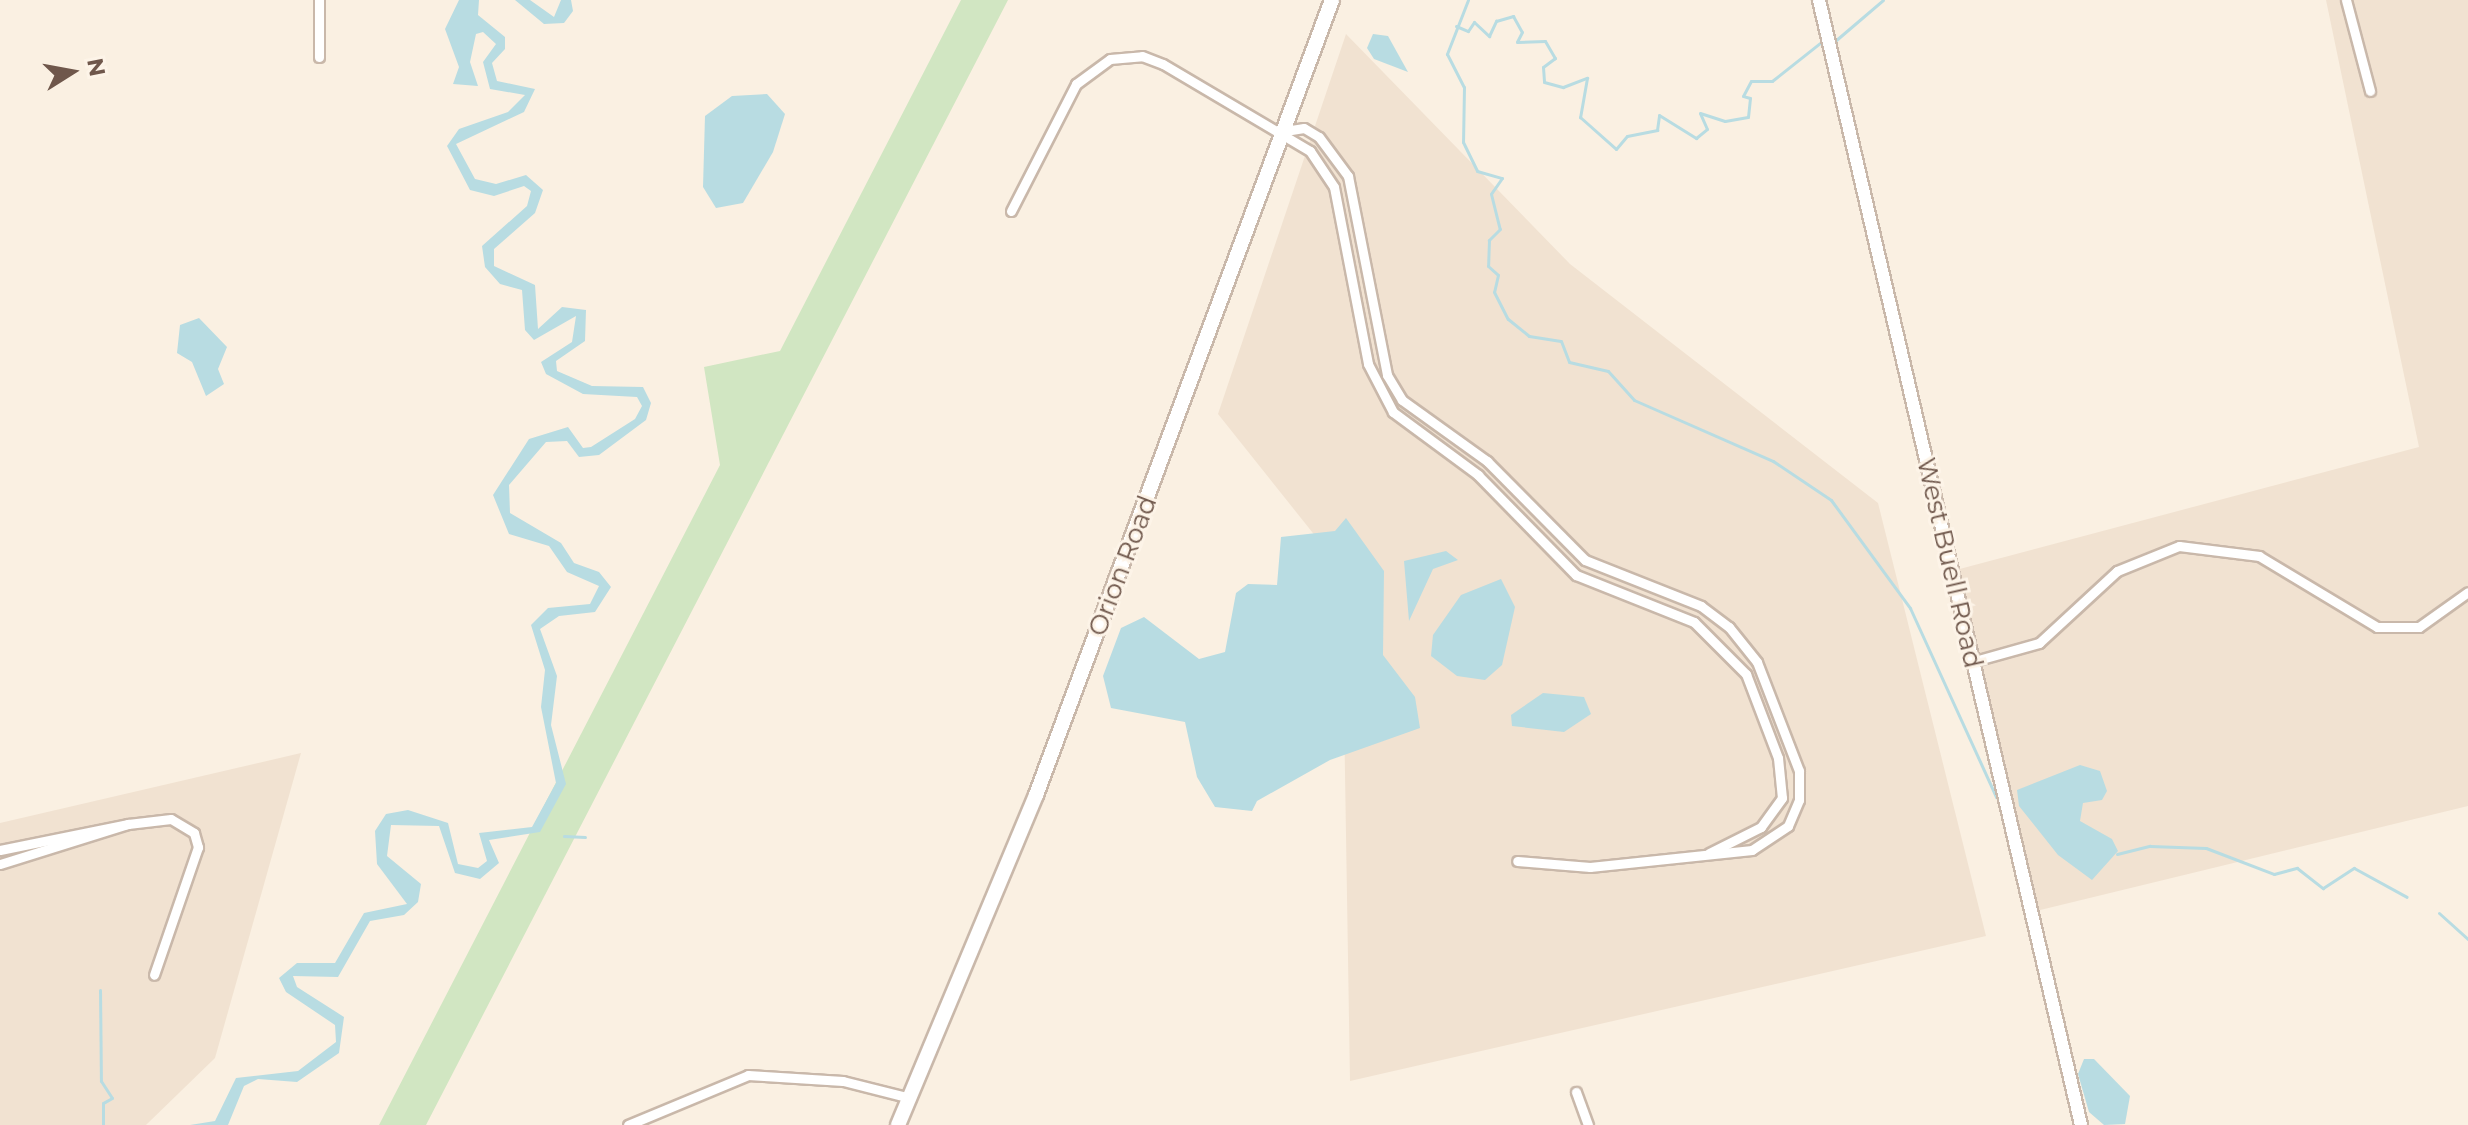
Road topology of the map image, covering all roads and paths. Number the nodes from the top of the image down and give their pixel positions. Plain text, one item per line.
1 (319, 0) edge
2 (1332, 0) edge
3 (1819, 0) edge
4 (2346, 0) edge
5 (319, 57) dead end
6 (2370, 91) dead end
7 (1285, 131) junction
8 (1331, 148) junction
9 (1320, 161) junction
10 (1354, 210) junction
11 (1011, 211) dead end
12 (1339, 213) junction
13 (1385, 367) junction
14 (1370, 370) junction
15 (1513, 487) junction
16 (1501, 498) junction
17 (1606, 574) junction
18 (1601, 590) junction
19 (2468, 592) edge
20 (1971, 662) junction
21 (1771, 693) junction
22 (1757, 699) junction
23 (128, 824) junction
24 (0, 850) edge
25 (1709, 853) junction
26 (1517, 861) dead end
27 (0, 864) edge
28 (154, 975) dead end
29 (1576, 1092) dead end
30 (910, 1098) junction
31 (628, 1125) edge
32 (898, 1125) edge
33 (1588, 1125) edge
34 (2081, 1125) edge

1 - 5 street
2 - 7 main road, Orion Road
3 - 20 street, West Buell Road
4 - 6 street
7 - 8 street
7 - 9 street
7 - 11 street
7 - 30 main road, Orion Road
8 - 9 street
8 - 10 street
9 - 12 street
10 - 12 street
10 - 13 street
12 - 14 street
13 - 14 street
13 - 15 street
14 - 16 street
15 - 16 street
15 - 17 street
16 - 18 street
17 - 18 street
17 - 21 street
18 - 22 street
19 - 20 street
20 - 34 street, West Buell Road
21 - 22 street
21 - 25 street
22 - 25 street
23 - 24 street
23 - 27 street
23 - 28 street
25 - 26 street
29 - 33 street
30 - 31 street
30 - 32 main road, Orion Road

